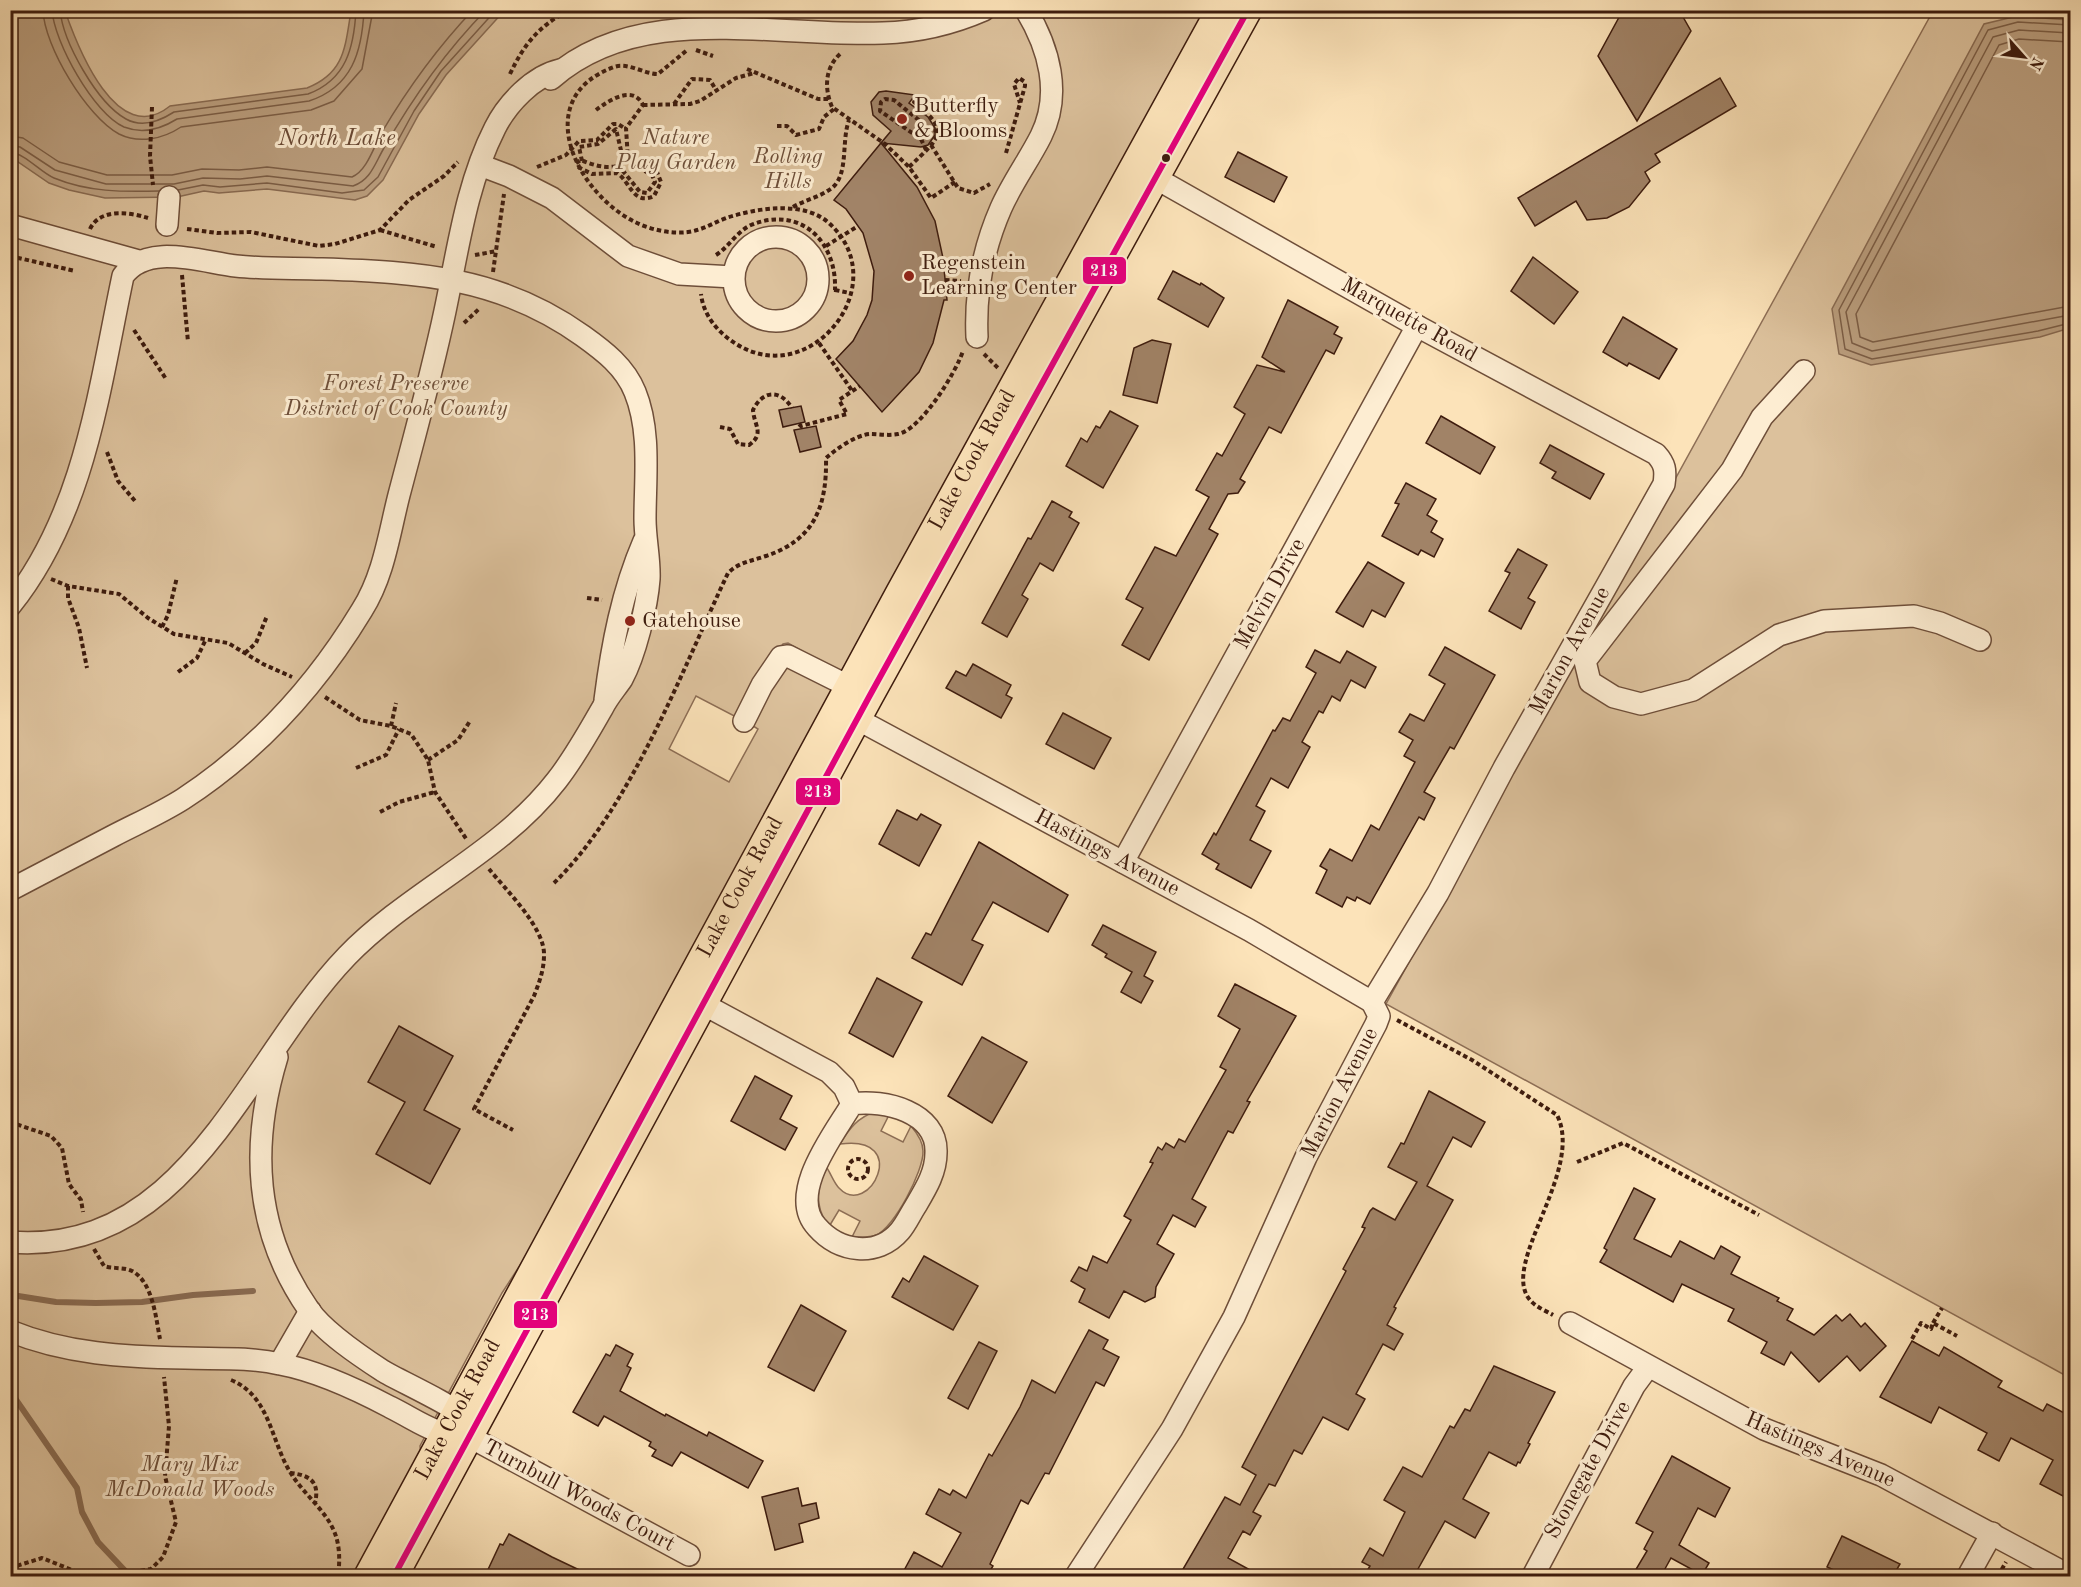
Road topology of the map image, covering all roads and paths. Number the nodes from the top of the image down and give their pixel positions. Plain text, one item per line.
1 (569, 10) edge
2 (984, 10) edge
3 (1026, 10) edge
4 (1220, 10) edge
5 (1248, 10) edge
6 (843, 51) dead end
7 (713, 56) dead end
8 (747, 69) dead end
9 (754, 73) junction
10 (508, 78) dead end
11 (716, 90) junction
12 (918, 96) dead end
13 (830, 99) junction
14 (1020, 103) junction
15 (673, 104) junction
16 (643, 105) junction
17 (152, 107) dead end
18 (834, 109) junction
19 (596, 110) dead end
20 (849, 120) junction
21 (777, 126) dead end
22 (626, 129) junction
23 (938, 131) junction
24 (590, 143) junction
25 (931, 145) junction
26 (926, 150) junction
27 (571, 151) junction
28 (1004, 159) dead end
29 (627, 161) junction
30 (471, 162) junction
31 (579, 163) junction
32 (619, 166) junction
33 (909, 166) junction
34 (539, 172) dead end
35 (1145, 172) junction
36 (993, 180) dead end
37 (955, 182) junction
38 (504, 189) dead end
39 (654, 191) junction
40 (161, 192) joint
41 (792, 207) junction
42 (760, 212) junction
43 (762, 221) junction
44 (10, 225) edge
45 (167, 225) junction
46 (858, 226) dead end
47 (380, 230) junction
48 (88, 233) dead end
49 (841, 237) junction
50 (826, 246) junction
51 (445, 249) dead end
52 (498, 251) junction
53 (474, 255) dead end
54 (10, 256) edge
55 (709, 258) dead end
56 (139, 261) junction
57 (75, 271) dead end
58 (182, 275) dead end
59 (492, 276) dead end
60 (733, 277) junction
61 (452, 278) junction
62 (701, 290) dead end
63 (850, 293) junction
64 (975, 323) junction
65 (131, 325) dead end
66 (1417, 326) junction
67 (188, 342) dead end
68 (819, 343) junction
69 (1804, 371) dead end
70 (166, 379) dead end
71 (1017, 380) junction
72 (860, 386) dead end
73 (853, 392) junction
74 (922, 405) dead end
75 (792, 408) dead end
76 (927, 409) junction
77 (799, 424) dead end
78 (720, 427) dead end
79 (105, 445) dead end
80 (1664, 484) joint
81 (135, 501) dead end
82 (45, 576) dead end
83 (177, 577) dead end
84 (68, 586) junction
85 (10, 606) edge
86 (267, 616) dead end
87 (162, 627) junction
88 (206, 639) junction
89 (1980, 640) dead end
90 (245, 653) junction
91 (87, 668) dead end
92 (178, 672) dead end
93 (302, 681) dead end
94 (319, 693) dead end
95 (396, 703) dead end
96 (854, 703) junction
97 (470, 721) dead end
98 (744, 721) dead end
99 (391, 726) junction
100 (399, 729) junction
101 (428, 760) junction
102 (356, 768) dead end
103 (435, 792) junction
104 (380, 812) dead end
105 (471, 845) dead end
106 (1123, 862) junction
107 (485, 864) dead end
108 (554, 883) dead end
109 (10, 890) edge
110 (703, 1004) junction
111 (1374, 1005) junction
112 (281, 1042) junction
113 (852, 1104) junction
114 (10, 1122) edge
115 (513, 1130) dead end
116 (1576, 1162) dead end
117 (849, 1174) joint
118 (1759, 1215) dead end
119 (83, 1220) dead end
120 (10, 1242) edge
121 (93, 1245) dead end
122 (1942, 1308) dead end
123 (310, 1311) junction
124 (1570, 1323) joint
125 (1933, 1323) junction
126 (10, 1331) edge
127 (1958, 1336) dead end
128 (1912, 1339) dead end
129 (160, 1348) dead end
130 (280, 1364) junction
131 (1648, 1367) junction
132 (172, 1375) dead end
133 (223, 1376) dead end
134 (457, 1412) junction
135 (457, 1436) junction
136 (290, 1473) junction
137 (315, 1504) junction
138 (1992, 1533) junction
139 (689, 1555) dead end
140 (10, 1568) edge
141 (87, 1576) edge
142 (127, 1576) edge
143 (338, 1576) edge
144 (368, 1576) edge
145 (394, 1576) edge
146 (1076, 1576) edge
147 (1533, 1576) edge
148 (1968, 1576) edge
149 (2070, 1576) edge

1 - 10 path
2 - 30 street
3 - 64 street
4 - 35 main road, Lake Cook Road
5 - 35 main road, Lake Cook Road
6 - 13 path
7 - 27 path
8 - 9 path
9 - 11 path
9 - 13 path
11 - 15 path
11 - 15 path
12 - 23 path
13 - 18 path
14 - 14 path
14 - 28 path
15 - 16 path
16 - 19 path
16 - 22 path
17 - 40 path
18 - 20 path
18 - 21 path
20 - 33 path
20 - 41 path
22 - 24 path
22 - 29 path
23 - 25 path
23 - 26 path
24 - 27 path
24 - 29 path
24 - 31 path
25 - 26 path
25 - 37 path
26 - 33 path
27 - 31 path
27 - 34 path
29 - 32 path
29 - 39 path
30 - 47 path
30 - 60 street
30 - 61 street
31 - 32 path
31 - 39 path
31 - 42 path
32 - 39 path
33 - 37 path
35 - 66 street, Marquette Road
35 - 71 main road, Lake Cook Road
35 - 96 main road, Lake Cook Road
36 - 37 path
38 - 52 path
40 - 45 street
41 - 42 path
41 - 49 path
42 - 43 path
43 - 50 path
43 - 55 path
44 - 56 street
45 - 47 path
45 - 48 path
46 - 49 path
47 - 51 path
49 - 50 path
49 - 63 path
50 - 63 path
52 - 53 path
52 - 59 path
54 - 57 path
56 - 61 street
56 - 85 street
58 - 67 path
60 - 60 street
61 - 109 street
61 - 112 street
62 - 68 path
63 - 68 path
64 - 71 path
64 - 76 path
65 - 70 path
66 - 80 street, Marquette Road
66 - 106 street, Melvin Drive
68 - 73 path
69 - 89 street
71 - 96 main road, Lake Cook Road
72 - 73 path
73 - 77 path
74 - 76 path
75 - 78 path
76 - 108 path
79 - 81 path
80 - 111 street, Marion Avenue
82 - 84 path
83 - 87 path
84 - 87 path
84 - 91 path
86 - 90 path
87 - 88 path
88 - 90 path
88 - 92 path
90 - 93 path
94 - 99 path
95 - 99 path
96 - 98 street, Hastings Avenue
96 - 106 street, Hastings Avenue
96 - 110 main road, Lake Cook Road
96 - 134 main road, Lake Cook Road
97 - 101 path
99 - 100 path
100 - 101 path
100 - 102 path
101 - 103 path
103 - 104 path
103 - 105 path
106 - 111 street, Hastings Avenue
107 - 115 path
110 - 113 street
110 - 135 main road, Lake Cook Road
111 - 124 path
111 - 146 street, Marion Avenue
112 - 120 street
112 - 123 street
113 - 113 street
114 - 119 path
116 - 118 path
117 - 117 path
121 - 129 path
122 - 125 path
123 - 130 street
123 - 134 street
124 - 131 street, Hastings Avenue
125 - 127 path
125 - 128 path
126 - 130 street, Turnbull Woods Court
130 - 135 street, Turnbull Woods Court
131 - 138 street, Hastings Avenue
131 - 147 street, Stonegate Drive
132 - 142 path
133 - 136 path
134 - 135 main road, Lake Cook Road
135 - 139 street, Turnbull Woods Court
135 - 144 main road, Lake Cook Road
135 - 145 main road, Lake Cook Road
136 - 137 path
136 - 137 path
137 - 143 path
138 - 148 street
138 - 149 street, Hastings Avenue
140 - 141 path

